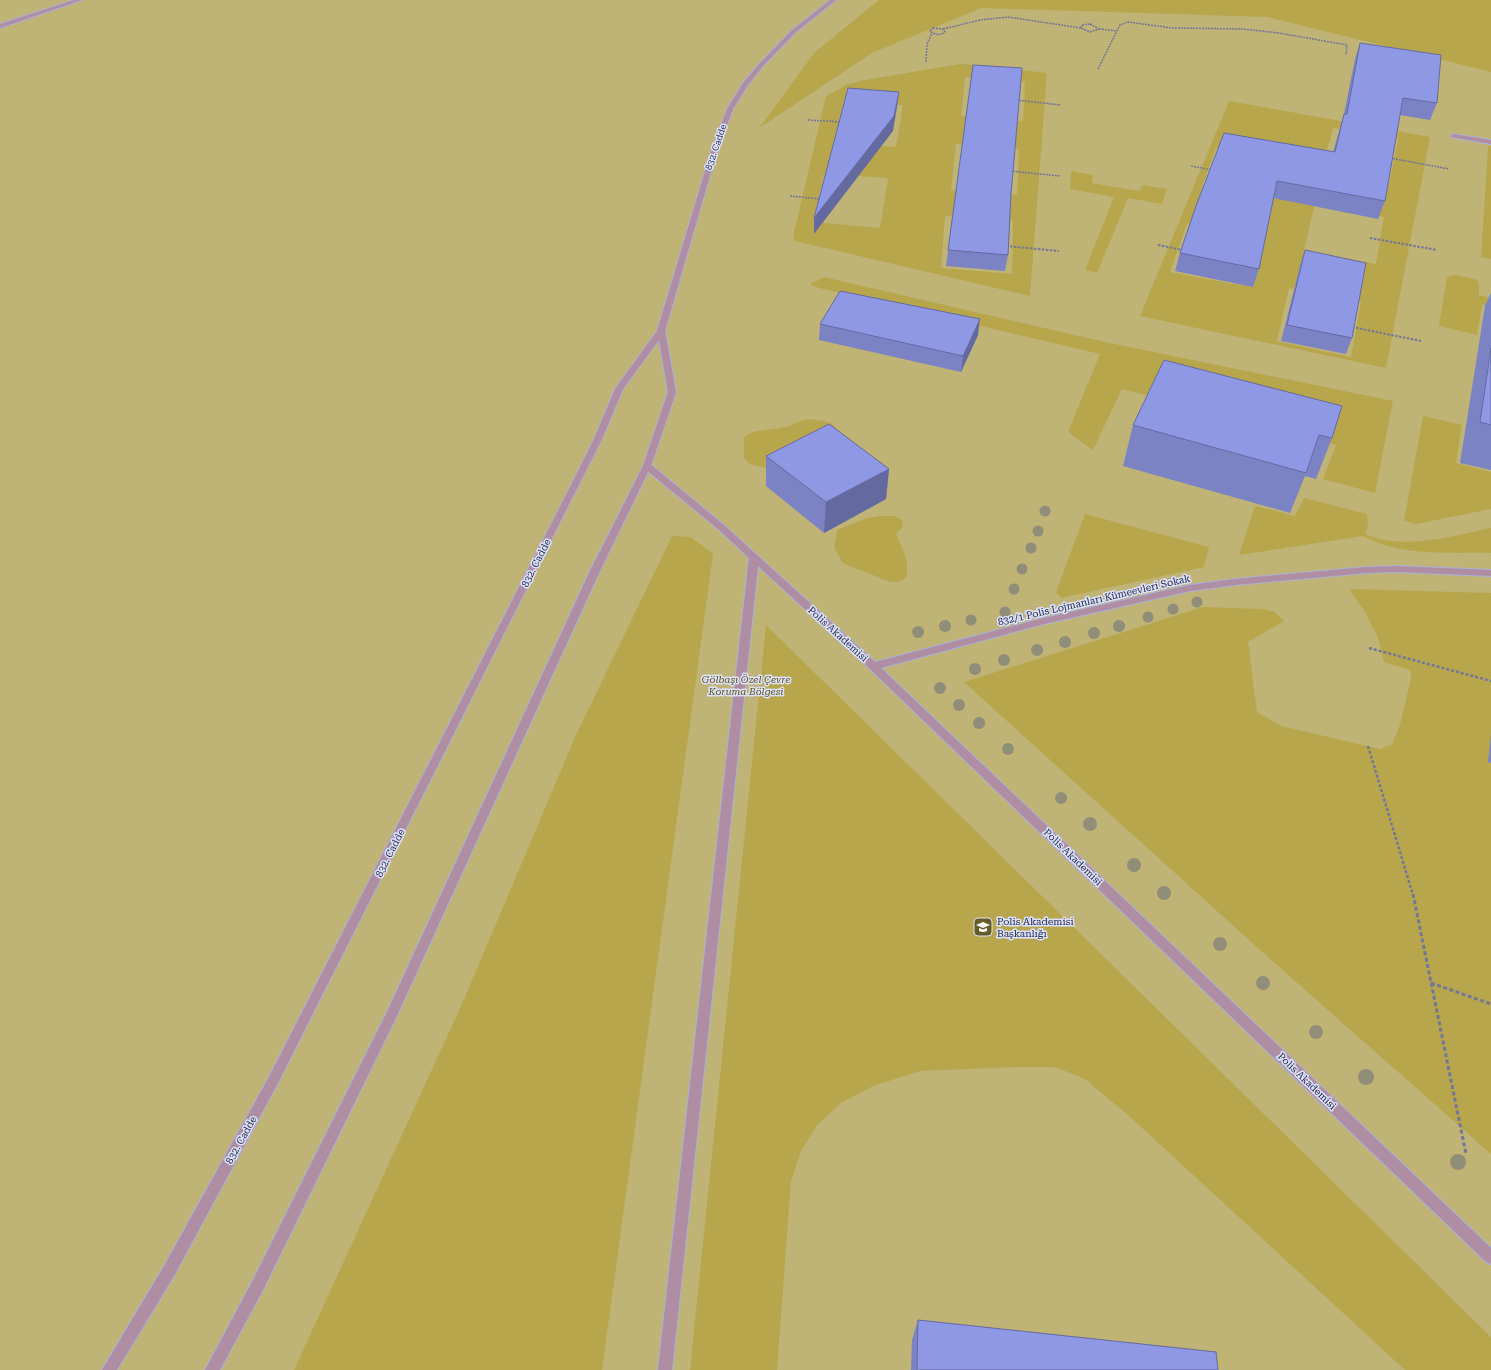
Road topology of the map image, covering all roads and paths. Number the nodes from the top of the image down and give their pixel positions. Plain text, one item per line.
1 (79, 0) edge
2 (833, 0) edge
3 (0, 26) edge
4 (1081, 28) junction
5 (943, 29) junction
6 (1099, 29) junction
7 (1117, 31) junction
8 (932, 33) junction
9 (1346, 54) dead end
10 (926, 62) dead end
11 (1098, 69) dead end
12 (1015, 100) edge
13 (1061, 105) dead end
14 (808, 120) dead end
15 (845, 122) edge
16 (1453, 136) dead end
17 (1491, 142) edge
18 (1390, 158) edge
19 (1191, 166) dead end
20 (1449, 169) dead end
21 (1009, 170) edge
22 (1217, 170) edge
23 (1060, 176) dead end
24 (790, 196) dead end
25 (828, 199) edge
26 (1370, 238) dead end
27 (1003, 245) edge
28 (1158, 245) dead end
29 (1185, 250) edge
30 (1437, 250) dead end
31 (1059, 251) dead end
32 (1346, 326) edge
33 (661, 331) junction
34 (1421, 341) dead end
35 (647, 466) junction
36 (754, 558) junction
37 (1491, 573) edge
38 (1369, 648) dead end
39 (873, 666) junction
40 (1491, 681) edge
41 (1368, 746) dead end
42 (1431, 983) junction
43 (1491, 1004) edge
44 (1466, 1154) dead end
45 (1491, 1257) edge
46 (109, 1370) edge
47 (212, 1370) edge
48 (665, 1370) edge

1 - 3 street
2 - 33 street, 832. Cadde
4 - 5 path
4 - 6 path
4 - 6 path
5 - 8 path
5 - 8 path
6 - 7 path
7 - 9 path
7 - 11 path
8 - 10 path
12 - 13 path
14 - 15 path
16 - 17 street
18 - 20 path
19 - 22 path
21 - 23 path
24 - 25 path
26 - 30 path
27 - 31 path
28 - 29 path
32 - 34 path
33 - 35 street, 832. Cadde
33 - 46 street, 832. Cadde
35 - 36 street, Polis Akademisi
35 - 47 street, 832. Cadde
36 - 39 street, Polis Akademisi
36 - 48 street
37 - 39 street, 832/1 Polis Lojmanları Kümeevleri Sokak
38 - 40 path
39 - 45 street, Polis Akademisi
41 - 42 path
42 - 43 path
42 - 44 path

